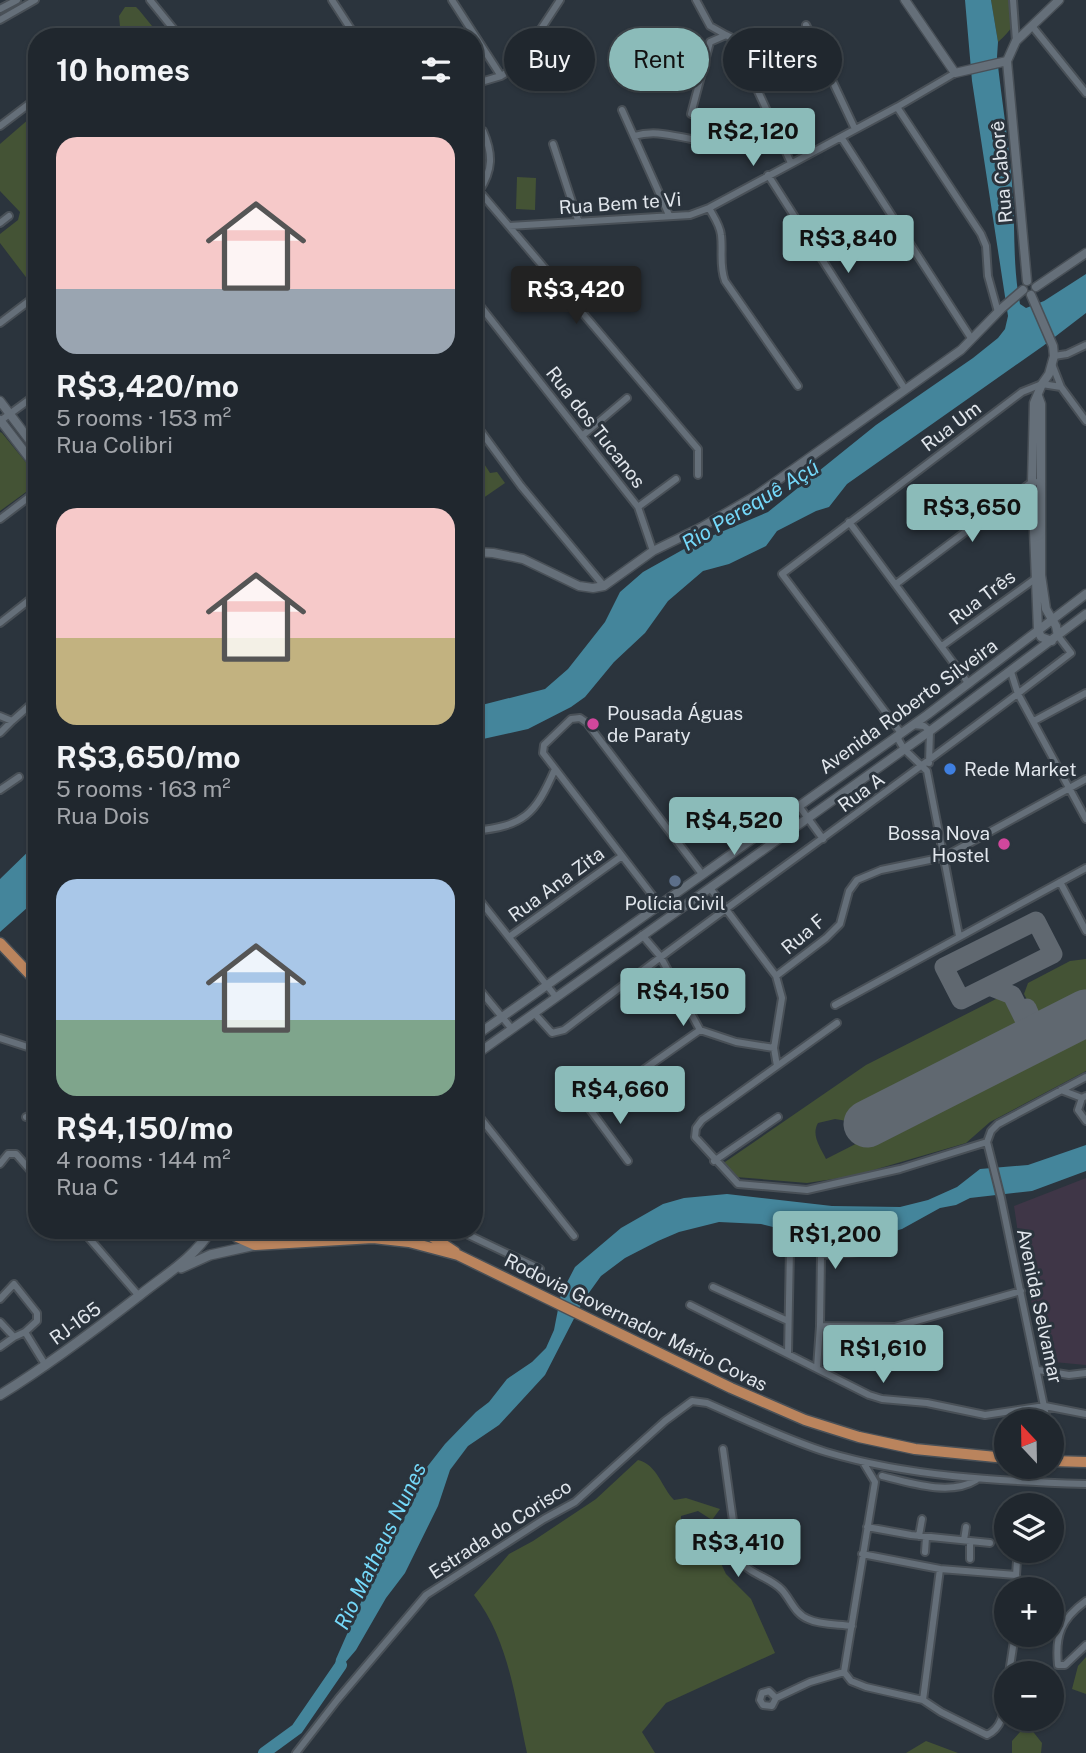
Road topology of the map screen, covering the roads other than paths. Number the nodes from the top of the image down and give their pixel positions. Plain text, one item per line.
1 (17, 0) edge
2 (35, 0) edge
3 (150, 0) edge
4 (332, 0) edge
5 (452, 0) edge
6 (560, 0) edge
7 (696, 0) edge
8 (905, 0) edge
9 (1013, 0) edge
10 (1059, 0) edge
11 (0, 9) edge
12 (0, 20) edge
13 (806, 24) dead end
14 (1032, 26) junction
15 (173, 28) edge
16 (350, 28) edge
17 (470, 28) edge
18 (723, 33) edge
19 (723, 36) edge
20 (1016, 41) junction
21 (483, 48) edge
22 (1007, 61) junction
23 (955, 73) junction
24 (501, 76) junction
25 (483, 81) edge
26 (758, 91) edge
27 (1086, 93) edge
28 (28, 105) edge
29 (897, 107) junction
30 (622, 110) dead end
31 (767, 111) junction
32 (691, 114) dead end
33 (0, 126) edge
34 (855, 130) junction
35 (484, 131) dead end
36 (723, 132) dead end
37 (634, 136) junction
38 (841, 137) junction
39 (691, 139) dead end
40 (553, 144) dead end
41 (791, 163) junction
42 (768, 176) junction
43 (483, 181) edge
44 (483, 195) edge
45 (709, 208) junction
46 (669, 215) junction
47 (9, 216) dead end
48 (578, 220) junction
49 (0, 223) edge
50 (509, 226) junction
51 (1086, 253) edge
52 (1027, 281) junction
53 (1036, 287) junction
54 (1022, 291) junction
55 (1032, 297) junction
56 (28, 302) edge
57 (483, 310) edge
58 (1000, 310) junction
59 (0, 323) edge
60 (971, 338) junction
61 (1086, 345) edge
62 (1053, 360) junction
63 (1042, 384) junction
64 (798, 386) dead end
65 (1061, 387) junction
66 (905, 389) junction
67 (627, 398) dead end
68 (0, 401) edge
69 (28, 401) edge
70 (10, 414) junction
71 (0, 421) edge
72 (1086, 421) edge
73 (483, 434) edge
74 (582, 436) junction
75 (28, 438) edge
76 (28, 457) edge
77 (698, 475) dead end
78 (676, 479) dead end
79 (1037, 482) junction
80 (28, 498) edge
81 (638, 506) junction
82 (0, 519) edge
83 (849, 522) junction
84 (653, 551) junction
85 (483, 552) edge
86 (1039, 576) junction
87 (896, 584) junction
88 (604, 586) junction
89 (1086, 594) edge
90 (28, 601) edge
91 (1086, 614) edge
92 (1052, 620) junction
93 (0, 623) edge
94 (1038, 630) junction
95 (1055, 638) junction
96 (942, 646) junction
97 (1011, 672) junction
98 (969, 684) junction
99 (1018, 694) junction
100 (1086, 694) edge
101 (28, 707) edge
102 (0, 716) edge
103 (12, 721) junction
104 (1034, 721) junction
105 (913, 725) junction
106 (930, 731) junction
107 (0, 733) edge
108 (901, 733) junction
109 (904, 749) junction
110 (926, 767) junction
111 (555, 769) junction
112 (19, 777) dead end
113 (1086, 779) edge
114 (1069, 788) junction
115 (0, 790) edge
116 (799, 806) junction
117 (808, 818) junction
118 (1086, 819) edge
119 (483, 830) edge
120 (823, 839) junction
121 (622, 856) junction
122 (944, 857) junction
123 (715, 866) junction
124 (1086, 868) edge
125 (702, 874) junction
126 (726, 877) junction
127 (1060, 882) junction
128 (710, 888) junction
129 (483, 904) edge
130 (659, 904) junction
131 (726, 911) junction
132 (1086, 931) edge
133 (642, 935) junction
134 (959, 936) junction
135 (509, 937) junction
136 (0, 943) edge
137 (660, 956) junction
138 (28, 973) edge
139 (776, 976) junction
140 (547, 985) junction
141 (483, 994) edge
142 (556, 996) junction
143 (835, 1005) dead end
144 (534, 1013) junction
145 (502, 1017) junction
146 (837, 1023) dead end
147 (512, 1029) junction
148 (700, 1030) junction
149 (483, 1031) edge
150 (0, 1038) edge
151 (28, 1047) edge
152 (774, 1048) junction
153 (483, 1050) edge
154 (777, 1066) junction
155 (1086, 1077) edge
156 (1061, 1090) junction
157 (1084, 1097) edge
158 (778, 1118) dead end
159 (483, 1121) edge
160 (1086, 1121) edge
161 (987, 1142) junction
162 (628, 1161) dead end
163 (714, 1161) junction
164 (0, 1164) edge
165 (28, 1168) edge
166 (574, 1236) dead end
167 (90, 1239) edge
168 (204, 1239) edge
169 (242, 1239) edge
170 (333, 1239) edge
171 (379, 1239) edge
172 (435, 1239) edge
173 (477, 1239) edge
174 (255, 1245) junction
175 (790, 1248) dead end
176 (884, 1250) dead end
177 (458, 1255) junction
178 (540, 1269) dead end
179 (167, 1274) junction
180 (713, 1287) dead end
181 (1021, 1291) junction
182 (139, 1296) junction
183 (0, 1299) edge
184 (690, 1305) dead end
185 (788, 1321) junction
186 (0, 1322) edge
187 (820, 1326) junction
188 (25, 1332) junction
189 (14, 1337) junction
190 (0, 1347) edge
191 (788, 1354) junction
192 (46, 1366) junction
193 (817, 1368) junction
194 (1038, 1370) junction
195 (1086, 1373) edge
196 (0, 1395) edge
197 (1045, 1406) junction
198 (1045, 1409) edge
199 (1086, 1414) edge
200 (723, 1449) dead end
201 (994, 1457) edge
202 (1064, 1461) edge
203 (863, 1462) junction
204 (1086, 1462) edge
205 (892, 1467) junction
206 (882, 1476) junction
207 (978, 1479) junction
208 (875, 1482) junction
209 (1086, 1484) edge
210 (922, 1519) dead end
211 (867, 1527) junction
212 (966, 1527) dead end
213 (923, 1537) junction
214 (967, 1541) junction
215 (990, 1543) dead end
216 (925, 1552) dead end
217 (862, 1554) junction
218 (970, 1559) dead end
219 (1017, 1563) edge
220 (940, 1569) junction
221 (1016, 1575) joint
222 (1086, 1601) edge
223 (852, 1626) junction
224 (1086, 1645) edge
225 (844, 1672) junction
226 (776, 1698) dead end
227 (923, 1700) junction
228 (995, 1731) edge
229 (296, 1753) edge

1 - 11 street
2 - 12 street
3 - 15 street
4 - 16 street
5 - 17 street
6 - 24 street
7 - 18 street
8 - 23 street
9 - 20 street
10 - 14 street
13 - 34 street
14 - 20 street
14 - 27 street
19 - 32 street
20 - 22 street
21 - 24 street
22 - 23 street
22 - 52 street, Rua Caborê
23 - 29 street, Rua Bem te Vi
24 - 25 street
26 - 31 street
28 - 33 street
29 - 34 street, Rua Bem te Vi
29 - 58 street
30 - 37 street
31 - 36 street
31 - 41 street
34 - 38 street, Rua Bem te Vi
35 - 43 street
37 - 39 street
37 - 46 street
38 - 41 street, Rua Bem te Vi
38 - 60 street
40 - 48 street
41 - 42 street, Rua Bem te Vi
42 - 45 street, Rua Bem te Vi
42 - 66 street
44 - 50 street
45 - 46 street, Rua Bem te Vi
45 - 64 street
46 - 48 street, Rua Bem te Vi
47 - 49 street
48 - 50 street, Rua Bem te Vi
50 - 77 street
51 - 53 street
52 - 53 street
52 - 54 street
53 - 55 street
54 - 55 street
54 - 58 street
55 - 62 street
56 - 59 street
57 - 74 street, Rua dos Tucanos
58 - 60 street
60 - 66 street
61 - 62 street
62 - 63 street
62 - 65 street
63 - 65 street
63 - 79 street
63 - 83 street, Rua Um
65 - 72 street
66 - 84 street
67 - 74 street
68 - 70 street
69 - 70 street
70 - 71 street
70 - 75 street
71 - 76 street
73 - 88 street
74 - 81 street, Rua dos Tucanos
78 - 81 street
79 - 86 street
79 - 87 street
80 - 82 street
81 - 84 street, Rua dos Tucanos
83 - 87 street
83 - 108 street, Rua Um
84 - 88 street
85 - 88 street
86 - 92 street
86 - 94 street
86 - 96 street, Rua Três
87 - 96 street
89 - 92 street, Avenida Roberto Silveira
90 - 93 street
91 - 95 street, Avenida Roberto Silveira
92 - 94 street, Avenida Roberto Silveira
92 - 95 street
94 - 95 street
94 - 98 street, Avenida Roberto Silveira
95 - 97 street, Avenida Roberto Silveira
95 - 99 street, Rua A
96 - 98 street
97 - 99 street
97 - 106 street, Avenida Roberto Silveira
98 - 105 street, Avenida Roberto Silveira
99 - 104 street
99 - 110 street, Rua A
100 - 104 street
101 - 103 street
102 - 103 street
103 - 107 street
104 - 114 street
105 - 106 street
105 - 108 street, Avenida Roberto Silveira
106 - 109 street, Avenida Roberto Silveira
106 - 110 street
108 - 109 street
108 - 116 street, Avenida Roberto Silveira
109 - 110 street
109 - 117 street, Avenida Roberto Silveira
110 - 120 street, Rua A
110 - 122 street
111 - 119 street
111 - 121 street
111 - 125 street
112 - 115 street
113 - 114 street, Rua F
114 - 118 street
114 - 122 street, Rua F
116 - 117 street
116 - 123 street, Avenida Roberto Silveira
117 - 120 street
117 - 126 street, Avenida Roberto Silveira
120 - 131 street, Rua A
121 - 130 street
121 - 135 street, Rua Ana Zita
122 - 134 street
122 - 139 street, Rua F
123 - 125 street, Avenida Roberto Silveira
123 - 126 street
124 - 127 street
125 - 128 street
125 - 130 street, Avenida Roberto Silveira
126 - 128 street, Avenida Roberto Silveira
127 - 132 street
127 - 134 street
128 - 131 street
128 - 133 street, Avenida Roberto Silveira
129 - 135 street
130 - 140 street, Avenida Roberto Silveira
131 - 137 street, Rua A
131 - 139 street
133 - 137 street
133 - 142 street, Avenida Roberto Silveira
134 - 143 street
135 - 140 street
136 - 138 highway
137 - 144 street, Rua A
137 - 148 street
139 - 152 street
140 - 142 street
140 - 145 street, Avenida Roberto Silveira
141 - 145 street
142 - 144 street, Avenida Roberto Silveira
144 - 147 street, Avenida Roberto Silveira
145 - 147 street
145 - 149 street, Avenida Roberto Silveira
146 - 154 street
147 - 153 street, Avenida Roberto Silveira
148 - 152 street
148 - 162 street
150 - 151 street
152 - 154 street
154 - 163 street
155 - 156 street
156 - 157 street
156 - 161 street
157 - 160 street
158 - 163 street
159 - 166 street
161 - 163 street
161 - 181 street, Avenida Selvamar
164 - 165 street
167 - 182 street
168 - 179 main road, RJ-165
169 - 174 highway
170 - 174 highway, Rodovia Governador Mário Covas
171 - 177 highway, Rodovia Governador Mário Covas
172 - 177 highway, Rodovia Governador Mário Covas
173 - 178 street
174 - 179 main road, RJ-165
175 - 185 street
176 - 187 street
177 - 201 highway, Rodovia Governador Mário Covas
179 - 182 main road, RJ-165 / RJ-165
180 - 185 street
181 - 187 street
181 - 194 street, Avenida Selvamar
182 - 192 main road, RJ-165 / RJ-165
183 - 188 street
184 - 191 street
185 - 191 street
186 - 189 street
187 - 193 street
188 - 189 street
188 - 192 street
189 - 190 street
191 - 193 street
192 - 196 main road, RJ-165 / RJ-165
193 - 197 street
194 - 195 street
194 - 197 street, Avenida Selvamar
197 - 198 street, Avenida Selvamar
197 - 199 street
200 - 223 street
202 - 204 highway
203 - 205 street, Estrada do Corisco
203 - 208 street
203 - 229 street, Estrada do Corisco
205 - 206 street
205 - 207 street, Estrada do Corisco
206 - 207 street
206 - 208 street
207 - 209 street, Estrada do Corisco
208 - 211 street
210 - 213 street
211 - 213 street
211 - 217 street
212 - 214 street
213 - 214 street
213 - 216 street
214 - 215 street
214 - 218 street
217 - 220 street
217 - 223 street
219 - 221 street
220 - 221 street
220 - 227 street
222 - 224 street
223 - 225 street
225 - 226 street
225 - 227 street
227 - 228 street

